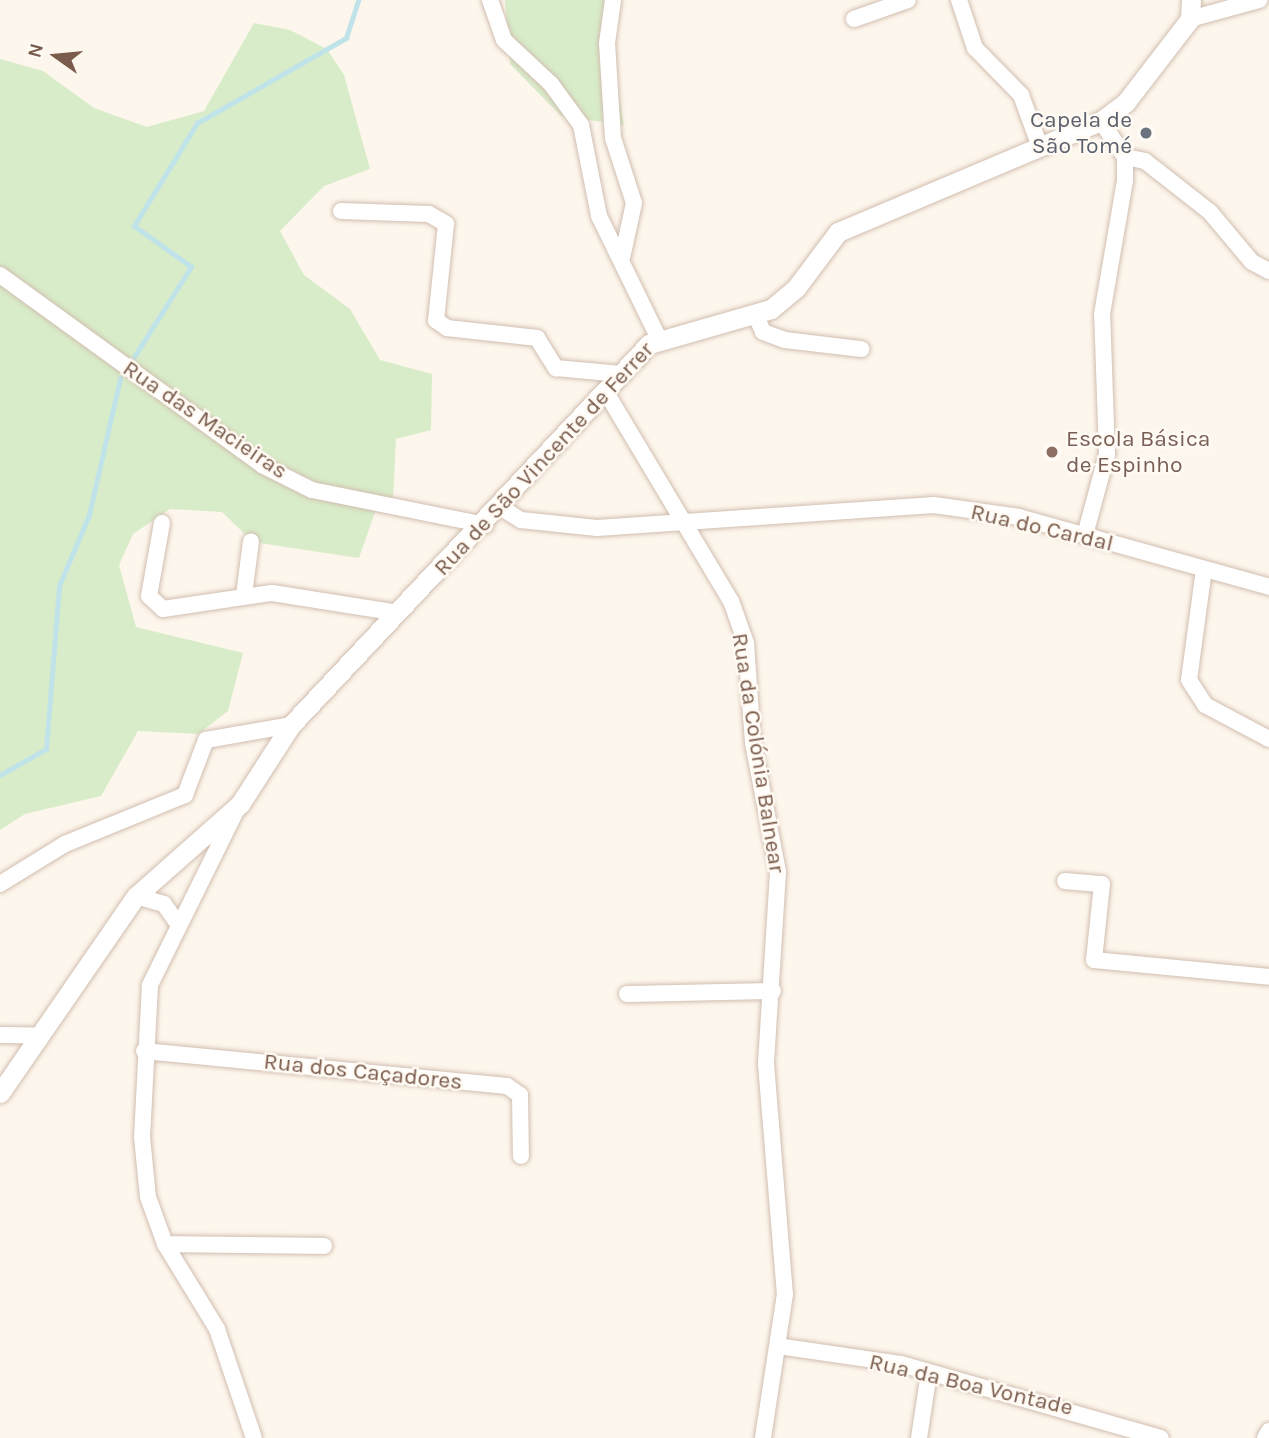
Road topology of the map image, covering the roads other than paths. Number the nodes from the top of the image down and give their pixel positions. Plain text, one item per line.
1 (490, 0) edge
2 (613, 0) edge
3 (908, 0) edge
4 (959, 0) edge
5 (1259, 0) edge
6 (1190, 9) edge
7 (854, 19) dead end
8 (1101, 121) junction
9 (1040, 147) junction
10 (1125, 157) junction
11 (341, 211) dead end
12 (622, 258) junction
13 (1269, 271) edge
14 (0, 275) edge
15 (756, 316) junction
16 (658, 337) junction
17 (861, 349) dead end
18 (621, 374) junction
19 (607, 394) junction
20 (500, 507) junction
21 (685, 522) junction
22 (162, 523) dead end
23 (485, 525) junction
24 (1085, 535) junction
25 (251, 541) dead end
26 (1204, 569) junction
27 (1269, 587) edge
28 (244, 595) junction
29 (398, 613) junction
30 (291, 724) junction
31 (1269, 739) edge
32 (240, 804) junction
33 (1065, 881) dead end
34 (0, 884) edge
35 (136, 897) junction
36 (177, 924) junction
37 (1269, 977) edge
38 (773, 991) junction
39 (627, 994) dead end
40 (0, 1035) edge
41 (39, 1036) junction
42 (144, 1051) junction
43 (0, 1093) edge
44 (521, 1156) dead end
45 (166, 1244) junction
46 (324, 1246) dead end
47 (778, 1346) junction
48 (929, 1373) junction
49 (1269, 1431) edge
50 (254, 1438) edge
51 (763, 1438) edge
52 (919, 1438) edge
53 (1161, 1438) edge
54 (1265, 1438) edge

1 - 12 street
2 - 12 street
3 - 7 street
4 - 9 street
5 - 6 street, Rua de São Vincente de Ferrer
6 - 8 street, Rua de São Vincente de Ferrer
8 - 9 street, Rua de São Vincente de Ferrer
8 - 10 street
9 - 15 street, Rua de São Vincente de Ferrer
10 - 13 street
10 - 24 street
11 - 18 street
12 - 16 street
14 - 23 street, Rua das Macieiras
15 - 16 street, Rua de São Vincente de Ferrer
15 - 17 street
16 - 18 street, Rua de São Vincente de Ferrer
18 - 19 street, Rua de São Vincente de Ferrer
19 - 20 street, Rua de São Vincente de Ferrer
19 - 21 street, Rua da Colónia Balnear
20 - 21 street, Rua do Cardal
20 - 23 street, Rua de São Vincente de Ferrer
21 - 24 street, Rua do Cardal
21 - 38 street, Rua da Colónia Balnear
22 - 28 street
23 - 29 street, Rua de São Vincente de Ferrer
24 - 26 street, Rua do Cardal
25 - 28 street
26 - 27 street, Rua do Cardal
26 - 31 street
28 - 29 street
29 - 30 street, Rua de São Vincente de Ferrer
30 - 32 street, Rua de São Vincente de Ferrer
30 - 34 street
32 - 35 street, Rua de São Vincente de Ferrer
32 - 36 street
33 - 37 street
35 - 36 street
35 - 41 street, Rua de São Vincente de Ferrer
36 - 42 street
38 - 39 street
38 - 47 street, Rua da Colónia Balnear
40 - 41 street
41 - 43 street, Rua de São Vincente de Ferrer
42 - 44 street, Rua dos Caçadores
42 - 45 street
45 - 46 street
45 - 50 street
47 - 48 street, Rua da Boa Vontade
47 - 51 street, Rua da Colónia Balnear
48 - 52 street
48 - 53 street, Rua da Boa Vontade
49 - 54 street

